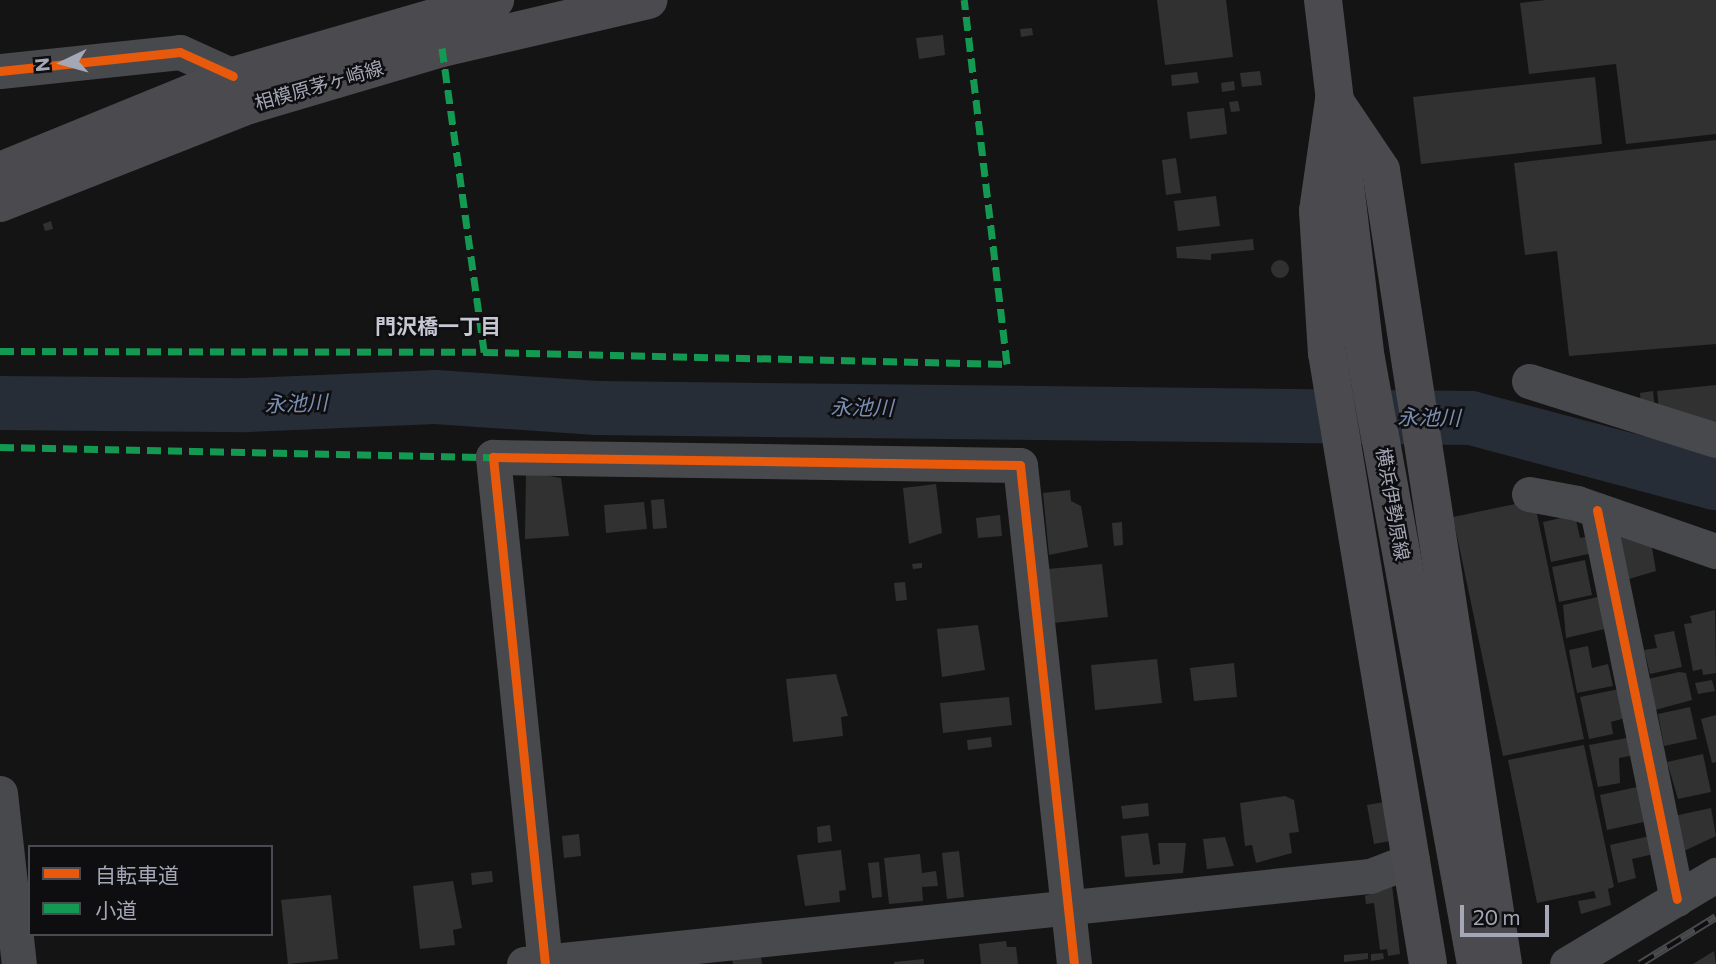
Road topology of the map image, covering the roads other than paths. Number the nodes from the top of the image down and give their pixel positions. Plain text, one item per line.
1 (495, 0) edge
2 (649, 0) edge
3 (1323, 0) edge
4 (439, 6) edge
5 (0, 71) edge
6 (233, 76) junction
7 (1334, 100) junction
8 (0, 171) edge
9 (0, 203) edge
10 (1529, 382) dead end
11 (1716, 440) edge
12 (1529, 494) dead end
13 (1597, 510) junction
14 (1716, 551) edge
15 (0, 793) edge
16 (1412, 860) junction
17 (1716, 875) edge
18 (1677, 900) junction
19 (1068, 904) junction
20 (538, 963) edge
21 (19, 964) edge
22 (1074, 964) edge
23 (1428, 964) edge
24 (1476, 964) edge
25 (1503, 964) edge
26 (1567, 964) edge

1 - 4 main road, 相模原茅ヶ崎線
2 - 9 main road, 相模原茅ヶ崎線
3 - 7 main road, 横浜伊勢原線
4 - 6 main road, 相模原茅ヶ崎線
5 - 6 street
6 - 8 main road, 相模原茅ヶ崎線
7 - 16 main road
7 - 24 main road, 横浜伊勢原線, bridge
7 - 25 main road
10 - 11 street
12 - 13 street
13 - 14 street
13 - 18 street
15 - 21 street
16 - 19 street
16 - 23 main road
17 - 18 street
18 - 26 street
19 - 20 street
19 - 20 street
19 - 22 street

